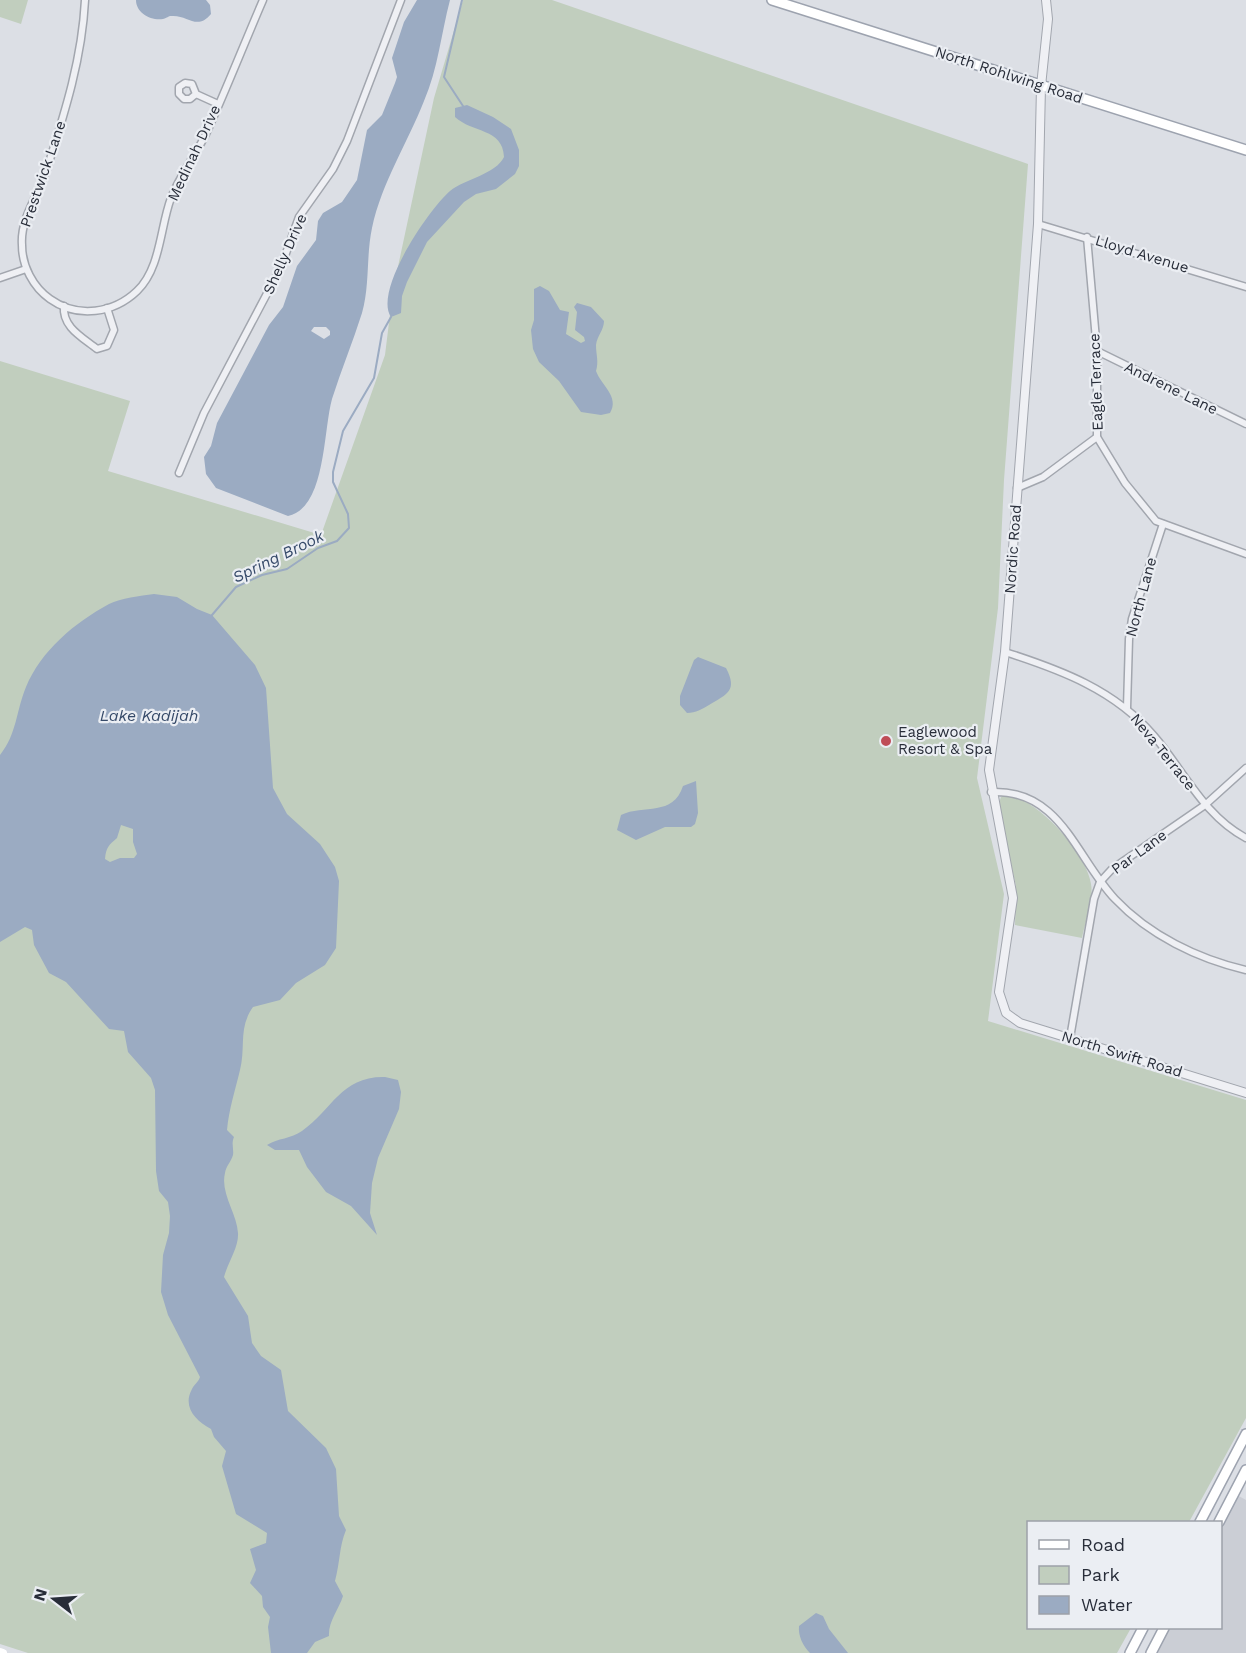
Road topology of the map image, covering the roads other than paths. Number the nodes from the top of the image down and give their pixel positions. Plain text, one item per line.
1 (85, 0) edge
2 (263, 0) edge
3 (401, 0) edge
4 (772, 0) edge
5 (1046, 0) edge
6 (1041, 86) junction
7 (196, 94) dead end
8 (218, 104) junction
9 (1246, 150) edge
10 (1038, 224) junction
11 (1087, 237) junction
12 (26, 269) junction
13 (0, 278) edge
14 (1246, 287) edge
15 (64, 306) junction
16 (107, 308) junction
17 (1096, 351) junction
18 (1246, 424) edge
19 (1097, 437) junction
20 (179, 473) dead end
21 (1017, 488) junction
22 (1163, 524) junction
23 (1246, 554) edge
24 (1005, 652) junction
25 (1127, 708) junction
26 (1246, 768) edge
27 (991, 792) junction
28 (1205, 805) junction
29 (1246, 838) edge
30 (1100, 882) junction
31 (1246, 970) edge
32 (1003, 1008) joint
33 (1070, 1038) junction
34 (1246, 1093) edge
35 (1246, 1434) edge
36 (1246, 1470) edge
37 (1201, 1521) edge
38 (1220, 1521) edge
39 (1142, 1629) edge
40 (1163, 1629) edge
41 (1130, 1653) edge
42 (1151, 1653) edge

1 - 12 street, Prestwick Lane
2 - 8 street, Medinah Drive
3 - 20 street, Shelly Drive
4 - 6 main road, North Rohlwing Road
5 - 6 street, Nordic Road
6 - 9 main road, North Rohlwing Road
6 - 10 street, Nordic Road
7 - 8 street
8 - 16 street, Medinah Drive
10 - 11 street, Lloyd Avenue
10 - 21 street, Nordic Road
11 - 14 street, Lloyd Avenue
11 - 17 street, Eagle Terrace
12 - 13 street
12 - 15 street
15 - 16 street
15 - 16 street
17 - 18 street, Andrene Lane
17 - 19 street, Eagle Terrace
19 - 21 street
19 - 22 street, Eagle Terrace
21 - 24 street, Nordic Road
22 - 23 street, Eagle Terrace
22 - 25 street, North Lane
24 - 25 street, Neva Terrace
24 - 27 street, Nordic Road
25 - 28 street, Neva Terrace
26 - 28 street, Par Lane
27 - 30 street
27 - 32 street, Nordic Road
28 - 29 street, Neva Terrace
28 - 30 street, Par Lane
30 - 31 street
30 - 33 street, Par Lane
32 - 33 street, North Swift Road
33 - 34 street, North Swift Road
35 - 37 main road
36 - 38 main road
39 - 41 main road
40 - 42 main road

